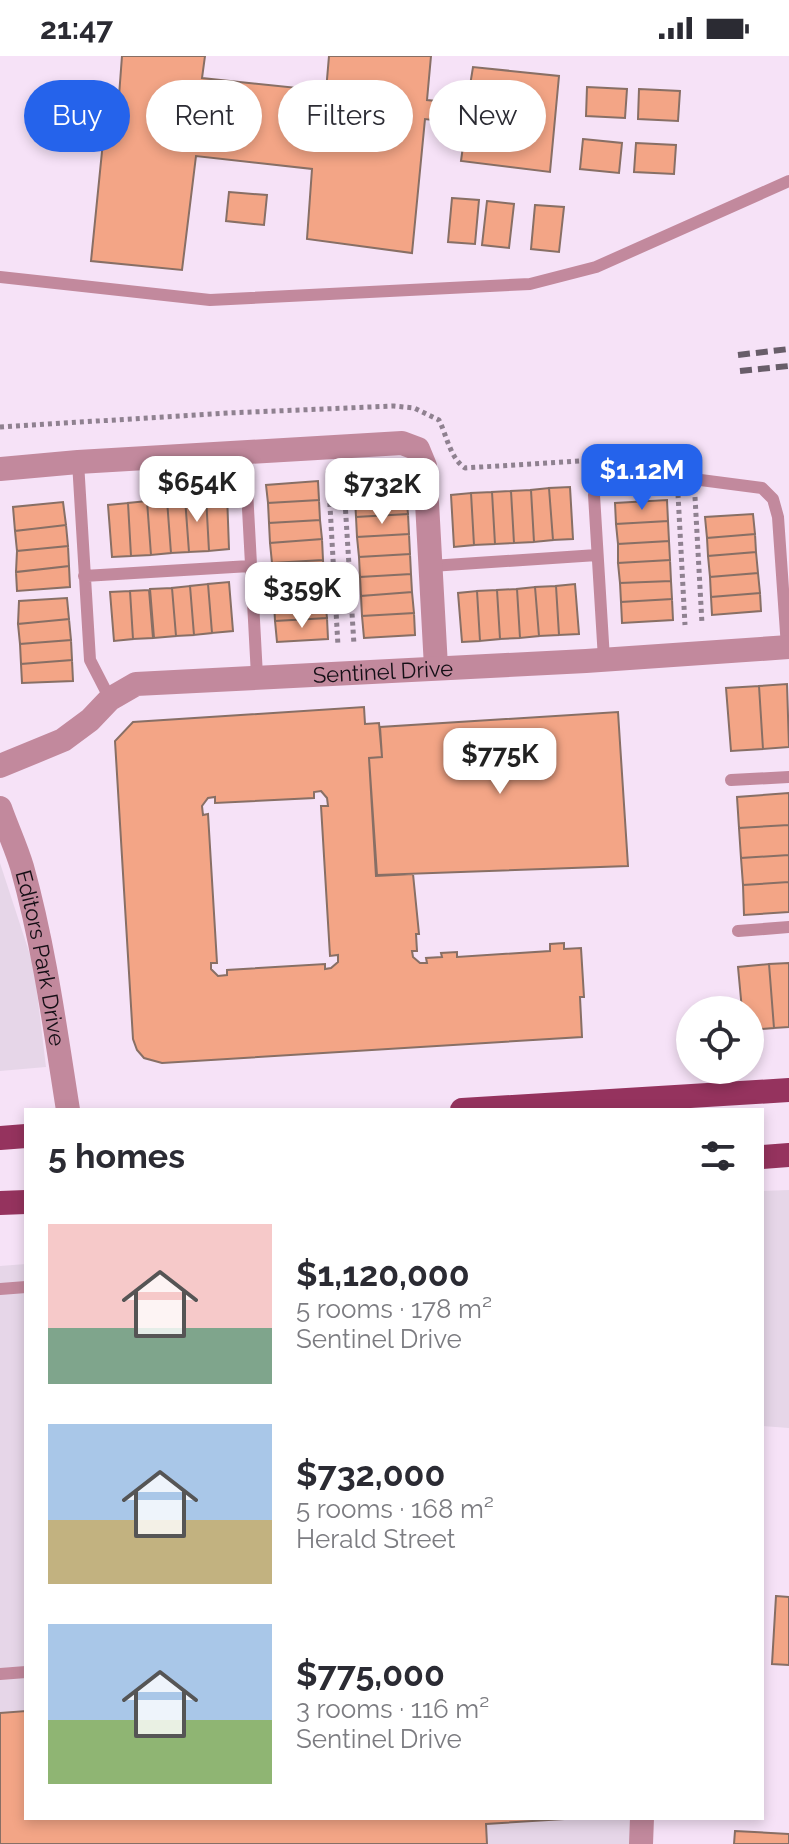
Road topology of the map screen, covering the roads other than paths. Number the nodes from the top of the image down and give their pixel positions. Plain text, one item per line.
1 (789, 181) edge
2 (0, 277) edge
3 (245, 453) junction
4 (78, 462) junction
5 (0, 469) edge
6 (597, 555) junction
7 (250, 566) junction
8 (431, 566) junction
9 (84, 576) junction
10 (788, 647) edge
11 (604, 659) junction
12 (436, 667) junction
13 (257, 676) junction
14 (110, 699) junction
15 (0, 766) edge
16 (789, 777) edge
17 (731, 780) dead end
18 (0, 808) edge
19 (789, 927) edge
20 (738, 931) dead end
21 (789, 1090) edge
22 (68, 1108) edge
23 (495, 1108) edge
24 (24, 1136) edge
25 (0, 1138) edge
26 (789, 1155) edge
27 (764, 1157) edge
28 (24, 1202) edge
29 (0, 1203) edge
30 (24, 1287) edge
31 (0, 1289) edge
32 (24, 1672) edge
33 (0, 1674) edge
34 (642, 1820) edge
35 (641, 1844) edge

1 - 2 lane
3 - 4 street
3 - 7 lane
3 - 8 street
4 - 5 street
4 - 9 lane
6 - 8 lane
6 - 10 lane
6 - 11 lane
7 - 9 lane
7 - 13 lane
8 - 12 street
9 - 14 lane
10 - 11 street, Sentinel Drive
11 - 12 street, Sentinel Drive
12 - 13 street, Sentinel Drive
13 - 14 street, Sentinel Drive
14 - 15 street, Sentinel Drive
16 - 17 lane
18 - 22 street, Editors Park Drive
19 - 20 lane
21 - 23 main road
24 - 25 main road
26 - 27 main road
28 - 29 main road
30 - 31 lane
32 - 33 lane
34 - 35 street

